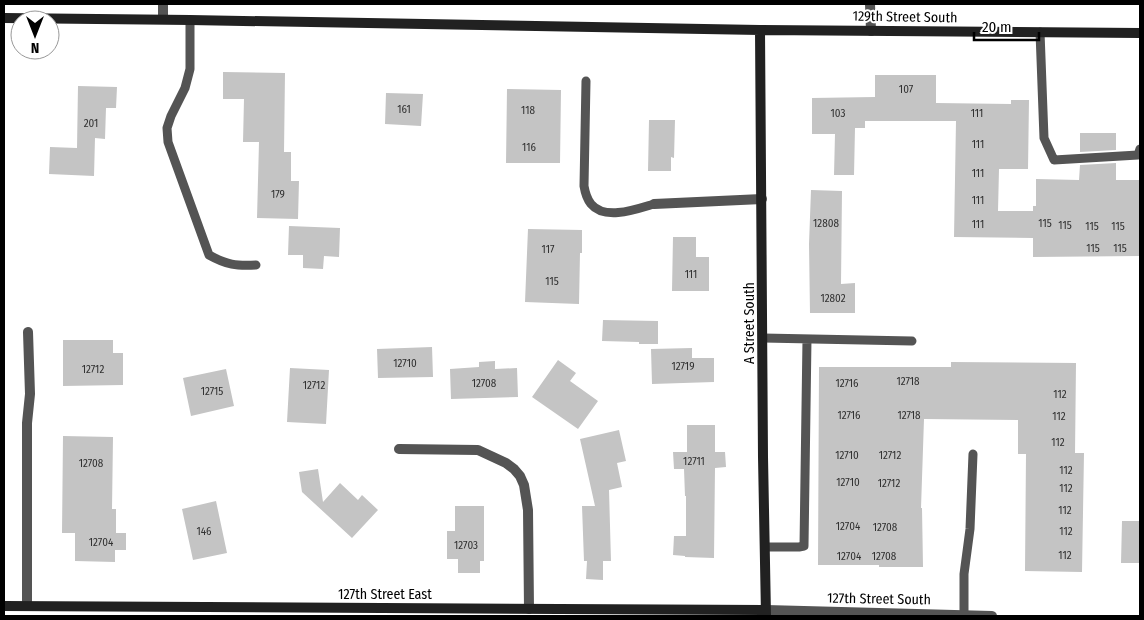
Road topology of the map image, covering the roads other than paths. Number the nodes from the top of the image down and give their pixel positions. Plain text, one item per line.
1 (163, 4) edge
2 (870, 4) edge
3 (4, 18) edge
4 (163, 20) junction
5 (190, 20) junction
6 (760, 30) junction
7 (871, 31) junction
8 (1040, 32) junction
9 (1140, 33) edge
10 (586, 81) dead end
11 (1140, 149) edge
12 (762, 199) junction
13 (654, 204) joint
14 (256, 265) dead end
15 (28, 332) dead end
16 (763, 338) junction
17 (808, 339) junction
18 (912, 341) dead end
19 (399, 449) dead end
20 (973, 454) dead end
21 (765, 547) junction
22 (4, 606) edge
23 (27, 606) junction
24 (529, 609) junction
25 (766, 613) edge
26 (942, 616) edge
27 (964, 616) edge
28 (992, 616) edge

1 - 4 street
2 - 7 street
3 - 4 street, 129th Street South
4 - 5 street, 129th Street South
5 - 6 street, 129th Street South
5 - 14 lane
6 - 7 street, 129th Street South
6 - 12 street, A Street South
7 - 8 street, 129th Street South
8 - 9 street, 129th Street South
8 - 11 lane
10 - 13 lane
12 - 13 street
12 - 16 street, A Street South
15 - 23 street
16 - 17 lane
16 - 21 street, A Street South
17 - 18 lane
17 - 21 lane
19 - 24 street
20 - 27 lane
21 - 25 street, A Street South
22 - 23 street, 127th Street East
23 - 24 street, 127th Street East
24 - 25 street, 127th Street East
25 - 26 street, 127th Street South
26 - 27 street, 127th Street South
27 - 28 street, 127th Street South

